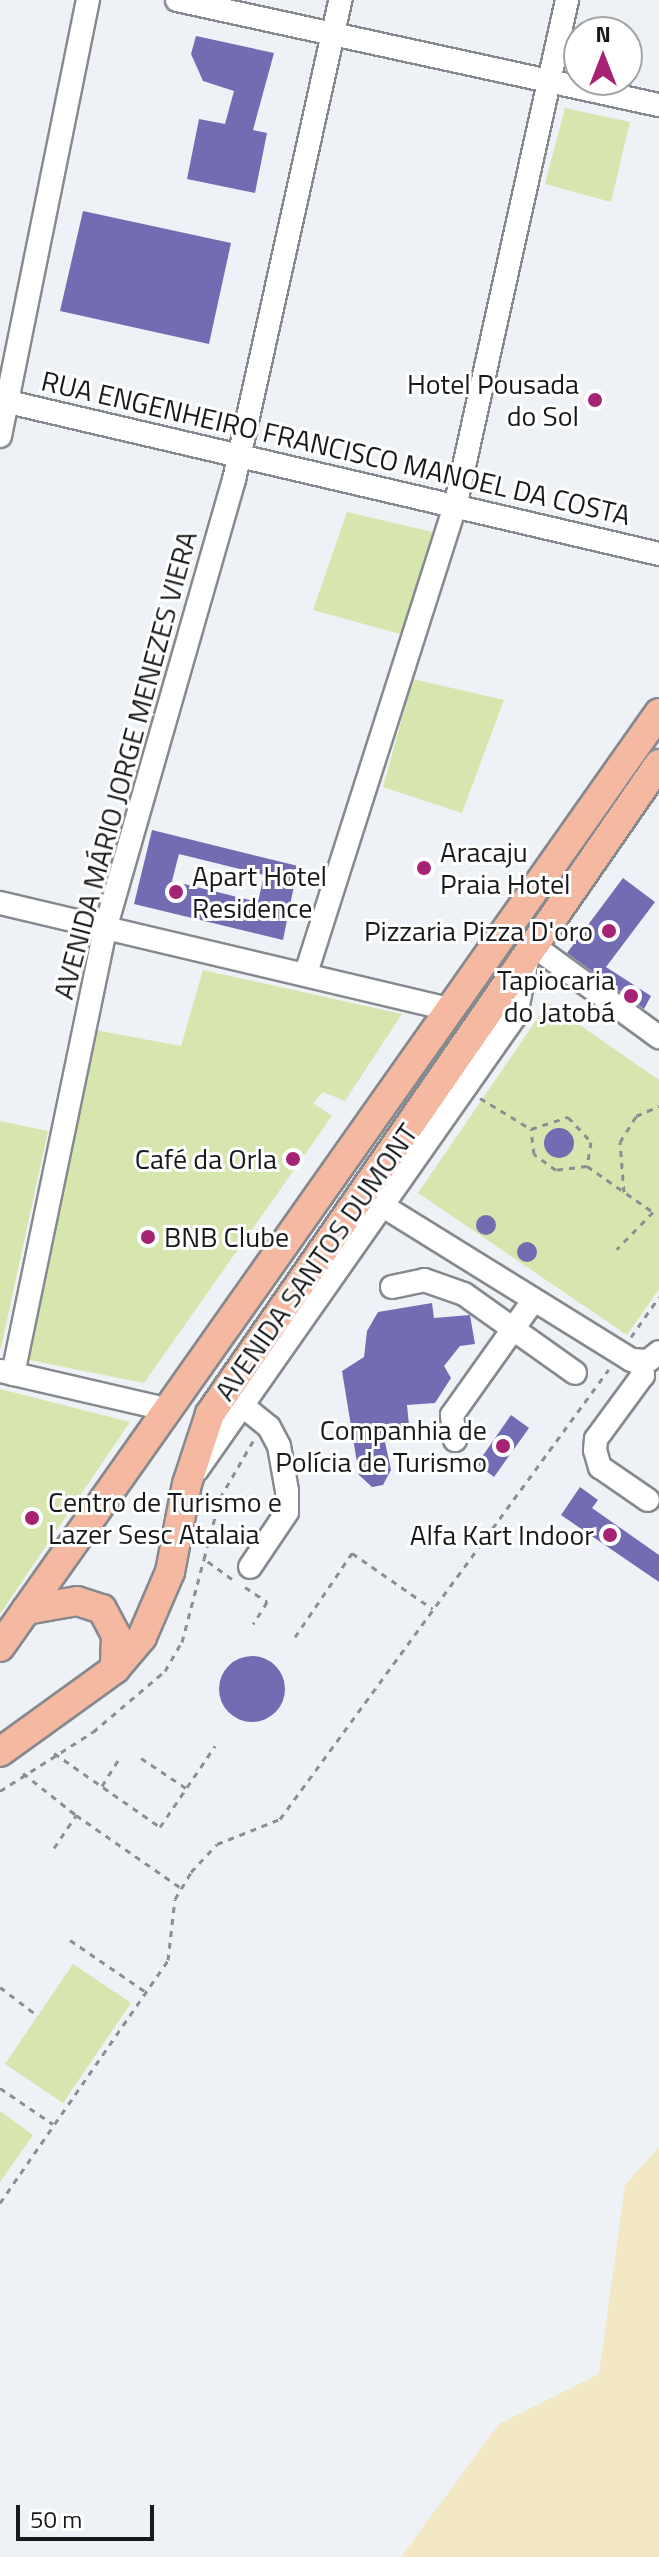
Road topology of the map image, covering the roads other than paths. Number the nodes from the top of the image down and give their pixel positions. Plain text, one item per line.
1 (88, 0) edge
2 (177, 0) edge
3 (340, 0) edge
4 (567, 0) edge
5 (332, 34) junction
6 (549, 81) junction
7 (659, 105) edge
8 (4, 401) edge
9 (0, 436) edge
10 (237, 456) junction
11 (455, 507) junction
12 (659, 554) edge
13 (659, 713) edge
14 (659, 764) edge
15 (0, 903) edge
16 (106, 926) junction
17 (531, 949) junction
18 (306, 973) junction
19 (451, 1010) junction
20 (659, 1037) edge
21 (399, 1145) junction
22 (389, 1198) junction
23 (392, 1287) dead end
24 (533, 1301) junction
25 (513, 1328) junction
26 (649, 1357) edge
27 (7, 1372) edge
28 (575, 1373) dead end
29 (170, 1410) junction
30 (252, 1412) junction
31 (455, 1440) dead end
32 (187, 1484) junction
33 (648, 1500) dead end
34 (250, 1567) dead end
35 (26, 1610) junction
36 (0, 1647) edge
37 (115, 1669) junction
38 (0, 1752) edge

1 - 8 street
2 - 5 street
3 - 5 street, AVENIDA MÁRIO JORGE MENEZES VIERA
4 - 6 street
5 - 6 street
5 - 10 street, AVENIDA MÁRIO JORGE MENEZES VIERA
6 - 7 street
6 - 11 street
8 - 9 street
8 - 10 street, RUA ENGENHEIRO FRANCISCO MANOEL DA COSTA
10 - 11 street, RUA ENGENHEIRO FRANCISCO MANOEL DA COSTA
10 - 16 street, AVENIDA MÁRIO JORGE MENEZES VIERA
11 - 12 street, RUA ENGENHEIRO FRANCISCO MANOEL DA COSTA
11 - 18 street
13 - 19 main road, AVENIDA SANTOS DUMONT
14 - 17 main road, AVENIDA SANTOS DUMONT
15 - 16 street
16 - 18 street
16 - 27 street, AVENIDA MÁRIO JORGE MENEZES VIERA
17 - 20 street
17 - 21 main road, AVENIDA SANTOS DUMONT
17 - 22 street
18 - 19 street
19 - 29 main road, AVENIDA SANTOS DUMONT
21 - 22 main road
21 - 32 main road, AVENIDA SANTOS DUMONT
22 - 24 street
22 - 30 street
23 - 25 street
24 - 25 street
24 - 26 street
25 - 28 street
25 - 31 street
26 - 33 street
27 - 29 street
29 - 35 main road, AVENIDA SANTOS DUMONT
30 - 32 street
30 - 34 street
32 - 37 main road, AVENIDA SANTOS DUMONT
35 - 36 main road, AVENIDA SANTOS DUMONT
35 - 37 main road
37 - 38 main road, AVENIDA SANTOS DUMONT

